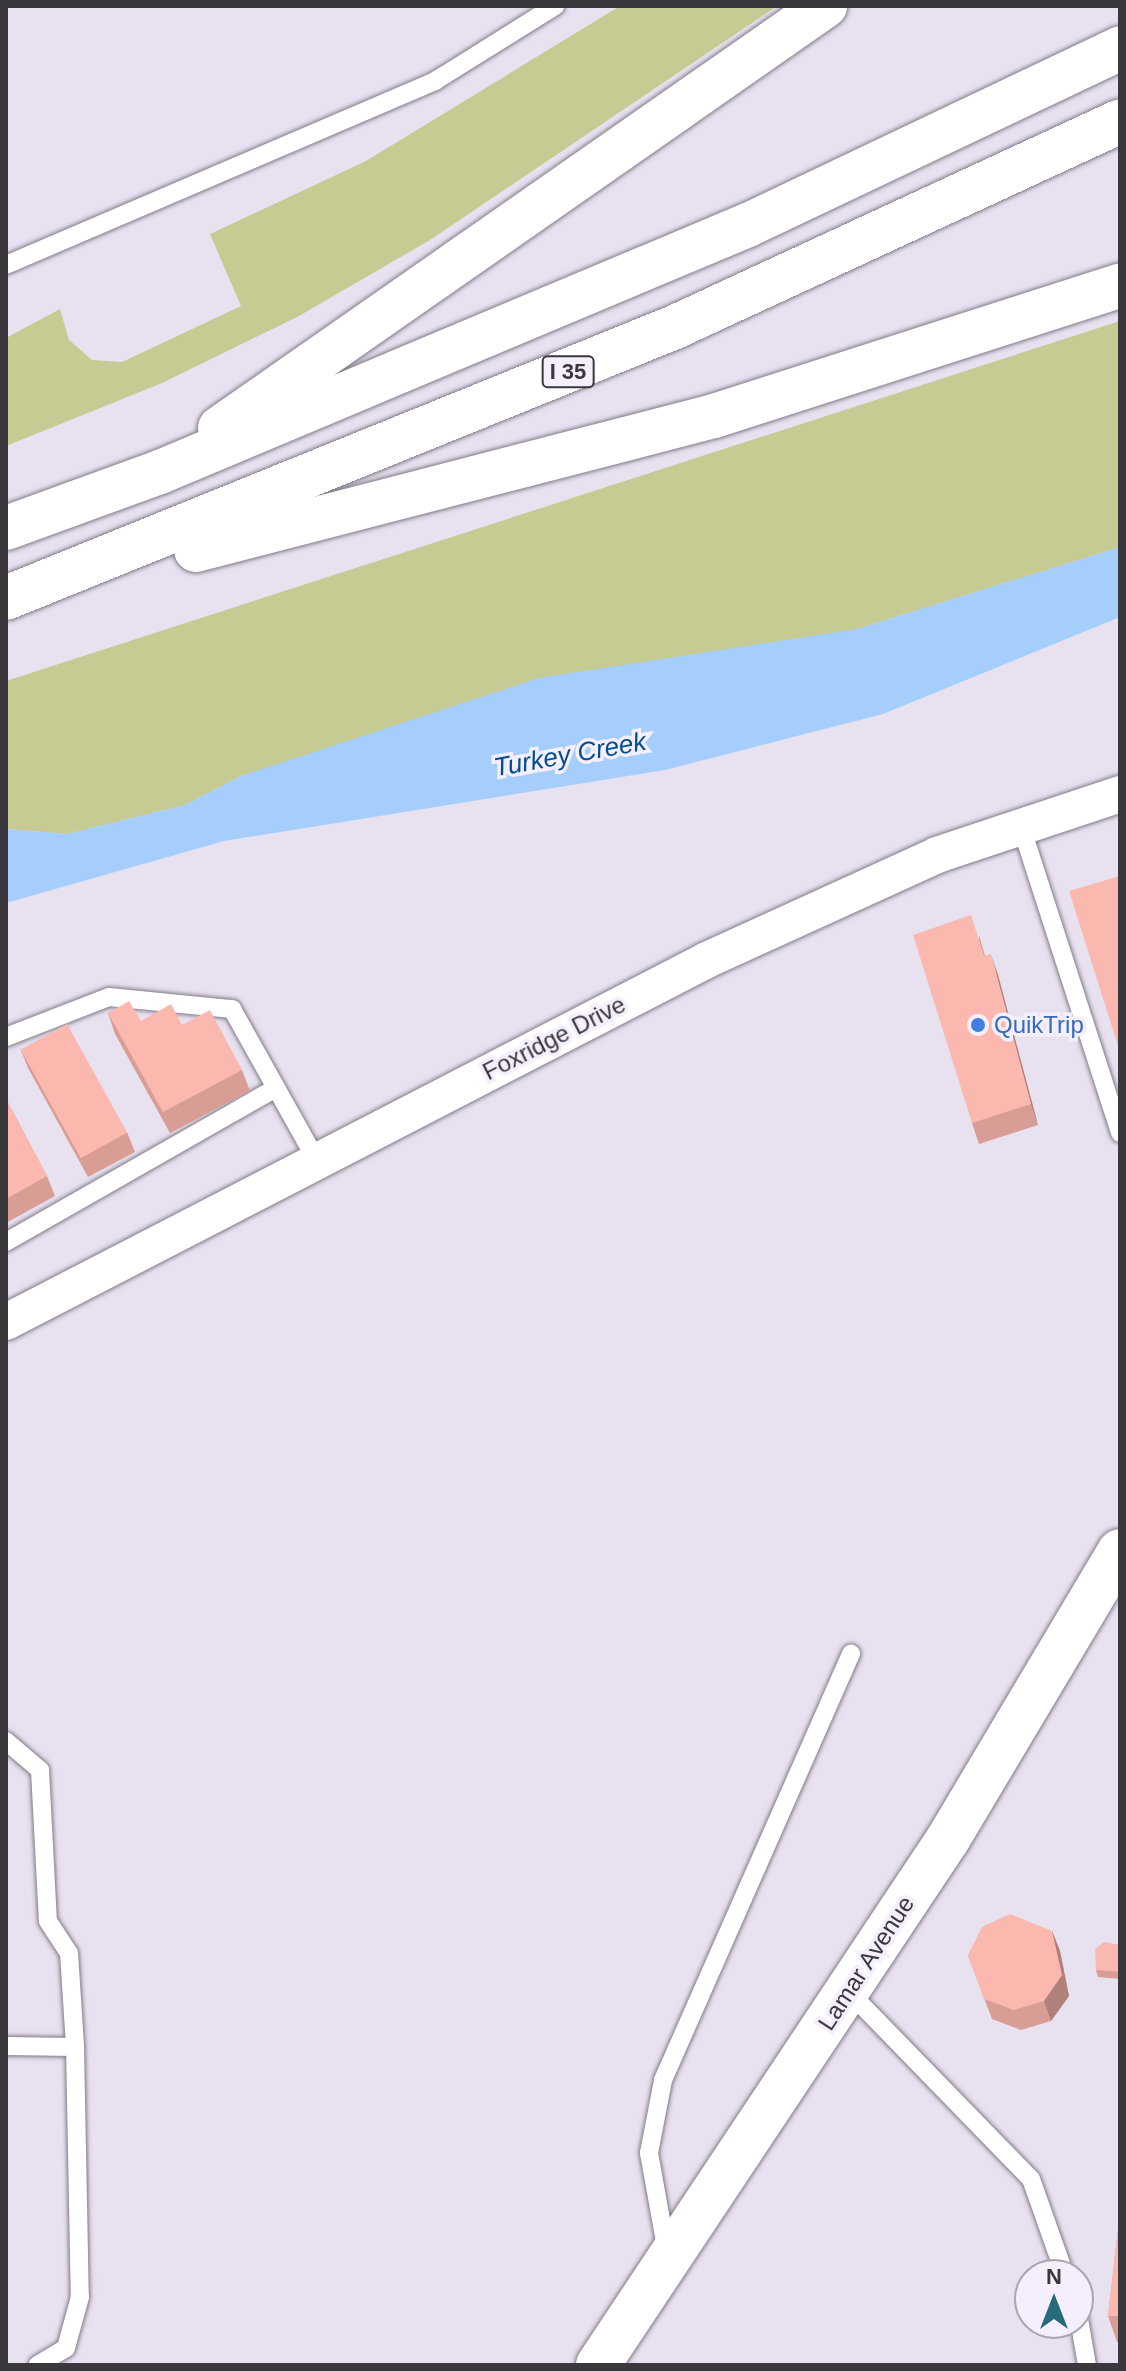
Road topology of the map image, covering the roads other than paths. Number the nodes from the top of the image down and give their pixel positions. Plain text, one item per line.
1 (555, 6) edge
2 (825, 6) edge
3 (1120, 48) edge
4 (1120, 121) edge
5 (6, 265) edge
6 (1120, 286) edge
7 (160, 472) junction
8 (6, 528) edge
9 (6, 598) edge
10 (1120, 794) edge
11 (1020, 823) junction
12 (6, 1037) edge
13 (276, 1088) junction
14 (1120, 1133) edge
15 (316, 1159) junction
16 (6, 1242) edge
17 (6, 1322) edge
18 (1120, 1551) edge
19 (851, 1654) dead end
20 (6, 1741) edge
21 (848, 1991) junction
22 (6, 2046) edge
23 (75, 2047) junction
24 (1059, 2259) edge
25 (668, 2260) junction
26 (1082, 2339) edge
27 (38, 2365) edge
28 (598, 2365) edge
29 (1087, 2365) edge

1 - 5 lane
2 - 7 main road
3 - 7 main road
4 - 9 main road, I 35
6 - 9 main road
7 - 8 main road
10 - 11 street, Foxridge Drive
11 - 14 lane
11 - 15 street, Foxridge Drive
12 - 13 lane
13 - 15 lane
13 - 16 lane
15 - 17 street, Foxridge Drive
18 - 21 main road, Lamar Avenue
19 - 25 lane
20 - 23 lane
21 - 24 lane
21 - 25 main road, Lamar Avenue
22 - 23 lane
23 - 27 lane
25 - 28 main road, Lamar Avenue
26 - 29 lane

